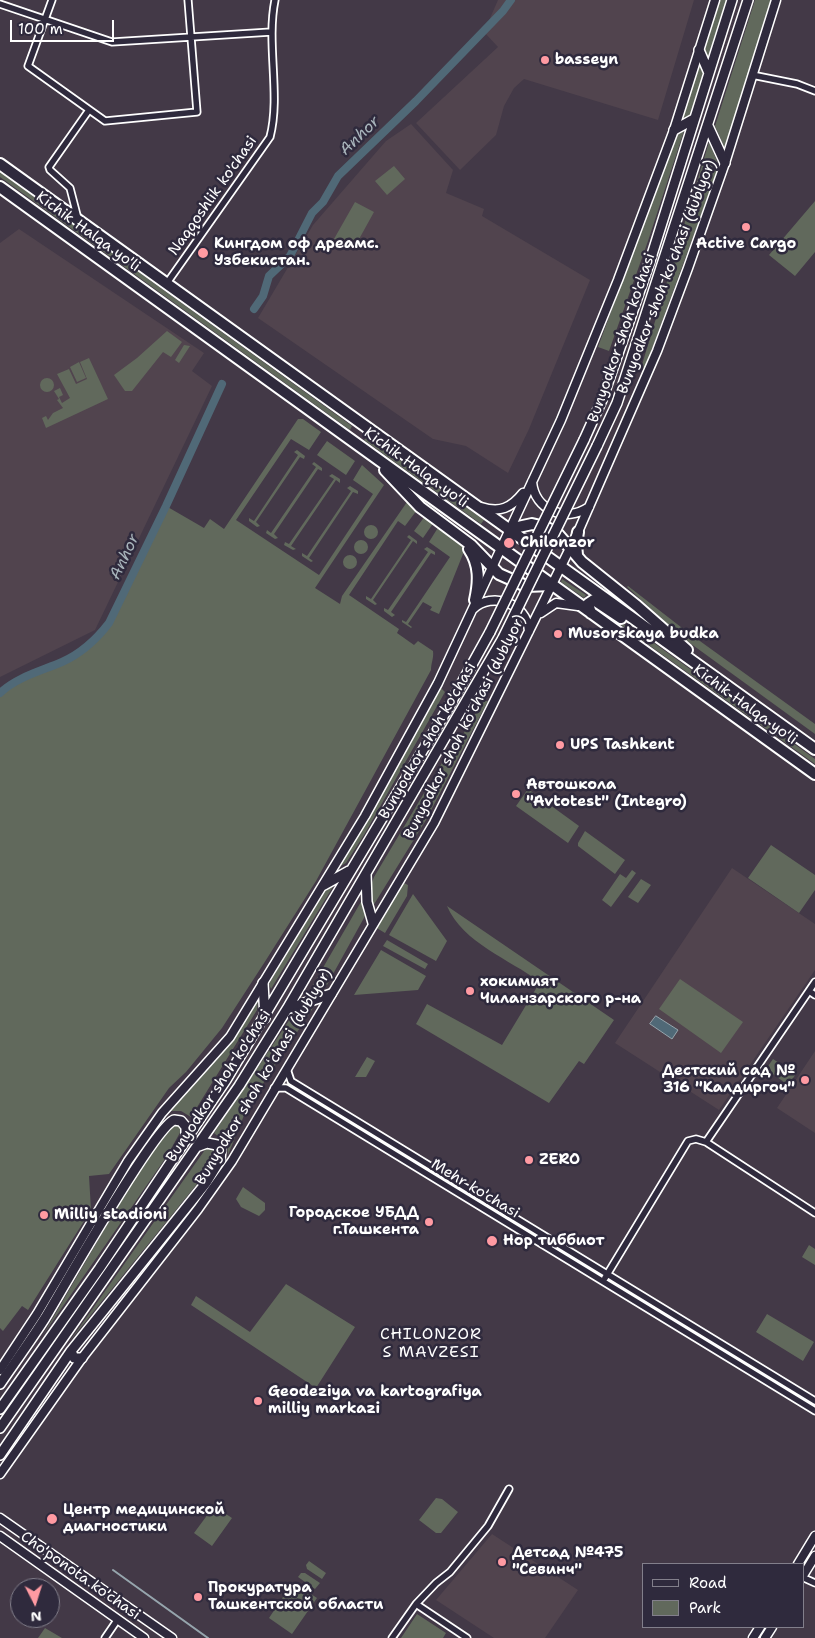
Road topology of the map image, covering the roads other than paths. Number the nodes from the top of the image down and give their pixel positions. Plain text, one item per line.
1 (52, 0) edge
2 (188, 0) edge
3 (274, 0) edge
4 (715, 0) edge
5 (732, 0) edge
6 (748, 0) edge
7 (776, 0) edge
8 (0, 4) edge
9 (44, 19) junction
10 (271, 32) junction
11 (191, 36) junction
12 (699, 50) junction
13 (709, 73) junction
14 (752, 75) junction
15 (815, 91) edge
16 (89, 110) junction
17 (694, 119) junction
18 (708, 126) junction
19 (674, 130) junction
20 (725, 163) junction
21 (0, 164) edge
22 (0, 187) edge
23 (78, 220) junction
24 (167, 283) junction
25 (357, 420) junction
26 (345, 436) junction
27 (367, 451) junction
28 (532, 482) junction
29 (476, 505) junction
30 (589, 507) junction
31 (509, 529) junction
32 (578, 532) junction
33 (460, 536) junction
34 (500, 548) junction
35 (570, 548) junction
36 (577, 556) junction
37 (562, 567) junction
38 (491, 568) junction
39 (552, 585) junction
40 (476, 600) junction
41 (470, 611) junction
42 (591, 613) junction
43 (531, 628) junction
44 (655, 634) junction
45 (734, 691) junction
46 (815, 749) edge
47 (815, 774) edge
48 (349, 871) junction
49 (366, 874) junction
50 (324, 885) junction
51 (373, 923) junction
52 (815, 982) edge
53 (263, 983) junction
54 (809, 991) junction
55 (331, 994) junction
56 (815, 995) edge
57 (287, 1009) junction
58 (264, 1019) junction
59 (287, 1066) junction
60 (291, 1082) junction
61 (274, 1088) junction
62 (286, 1088) junction
63 (185, 1140) junction
64 (706, 1142) junction
65 (197, 1147) junction
66 (482, 1198) junction
67 (478, 1205) junction
68 (493, 1205) junction
69 (489, 1212) junction
70 (815, 1213) edge
71 (601, 1271) junction
72 (607, 1274) junction
73 (596, 1278) junction
74 (603, 1282) junction
75 (674, 1315) junction
76 (669, 1322) junction
77 (71, 1351) junction
78 (82, 1358) junction
79 (0, 1370) edge
80 (0, 1384) edge
81 (815, 1401) edge
82 (0, 1409) edge
83 (815, 1412) edge
84 (0, 1428) edge
85 (0, 1455) edge
86 (0, 1474) edge
87 (509, 1489) dead end
88 (0, 1518) edge
89 (0, 1536) edge
90 (815, 1536) edge
91 (815, 1556) edge
92 (799, 1563) edge
93 (805, 1574) edge
94 (111, 1595) junction
95 (416, 1604) junction
96 (102, 1608) junction
97 (118, 1619) junction
98 (105, 1638) edge
99 (144, 1638) edge
100 (172, 1638) edge
101 (392, 1638) edge
102 (467, 1638) edge

1 - 9 street
2 - 11 street
3 - 10 street, Naqqoshlik ko'chasi
4 - 12 street
5 - 13 main road, Bunyodkor shoh ko'chasi
6 - 18 main road, Bunyodkor shoh ko'chasi
7 - 14 street, Bunyodkor shoh koʻchasi (dublyor)
8 - 9 street
9 - 11 street
9 - 16 street
10 - 11 street
10 - 24 street, Naqqoshlik ko'chasi
11 - 16 street
12 - 13 main road
12 - 19 street
13 - 17 main road, Bunyodkor shoh ko'chasi
14 - 15 street
14 - 20 street, Bunyodkor shoh koʻchasi (dublyor)
16 - 23 street
17 - 19 main road
17 - 48 main road, Bunyodkor shoh ko'chasi, bridge
18 - 20 main road
18 - 49 main road, Bunyodkor shoh ko'chasi, bridge
19 - 28 street
20 - 30 street, Bunyodkor shoh koʻchasi (dublyor)
21 - 23 highway, Kichik Halqa yo'li
22 - 26 highway, Kichik Halqa yo'li
23 - 24 highway, Kichik Halqa yo'li
24 - 25 highway, Kichik Halqa yo'li
25 - 26 highway
25 - 29 highway, Kichik Halqa yo'li
26 - 27 highway, Kichik Halqa yo'li
27 - 33 highway
27 - 34 highway, Kichik Halqa yo'li
28 - 29 street
28 - 30 street
28 - 31 street
29 - 31 highway, Kichik Halqa yo'li
30 - 32 street, Bunyodkor shoh koʻchasi (dublyor)
31 - 34 street
31 - 35 highway
31 - 37 highway, Kichik Halqa yo'li
32 - 35 street, Bunyodkor shoh koʻchasi (dublyor)
32 - 36 highway
33 - 38 highway
33 - 40 highway
34 - 38 street
34 - 39 highway, Kichik Halqa yo'li
35 - 36 highway
35 - 37 street, Bunyodkor shoh koʻchasi (dublyor)
36 - 45 highway
37 - 39 street, Bunyodkor shoh koʻchasi (dublyor)
37 - 44 highway, Kichik Halqa yo'li
38 - 39 highway
38 - 40 street
39 - 42 highway, Kichik Halqa yo'li
39 - 43 street, Bunyodkor shoh koʻchasi (dublyor)
40 - 41 street
41 - 43 street
41 - 50 street
42 - 43 street
42 - 44 highway
42 - 47 highway, Kichik Halqa yo'li
43 - 51 street, Bunyodkor shoh koʻchasi (dublyor)
44 - 45 highway, Kichik Halqa yo'li
45 - 46 highway, Kichik Halqa yo'li
48 - 50 main road
48 - 58 main road, Bunyodkor shoh ko'chasi
49 - 51 main road
49 - 57 main road, Bunyodkor shoh ko'chasi
50 - 53 street
51 - 55 street, Bunyodkor shoh koʻchasi (dublyor)
52 - 54 street
53 - 58 main road
53 - 79 street
54 - 56 street
54 - 64 street
55 - 57 main road
55 - 59 street, Bunyodkor shoh koʻchasi (dublyor)
57 - 65 main road, Bunyodkor shoh ko'chasi
58 - 63 main road, Bunyodkor shoh ko'chasi
59 - 60 street
59 - 61 street, Bunyodkor shoh koʻchasi (dublyor)
60 - 62 street
60 - 66 street, Mehr ko'chasi
61 - 62 street
61 - 78 street, Bunyodkor shoh koʻchasi (dublyor)
62 - 67 street, Mehr ko'chasi
63 - 80 main road
63 - 82 main road, Bunyodkor shoh ko'chasi
64 - 70 street
64 - 72 street
65 - 77 main road
65 - 84 main road, Bunyodkor shoh ko'chasi
66 - 67 street
66 - 68 street, Mehr ko'chasi
67 - 69 street, Mehr ko'chasi
68 - 69 street
68 - 71 street, Mehr ko'chasi
69 - 73 street, Mehr ko'chasi
71 - 72 street, Mehr ko'chasi
71 - 73 street
72 - 74 street
72 - 75 street, Mehr ko'chasi
73 - 74 street, Mehr ko'chasi
74 - 76 street, Mehr ko'chasi
75 - 76 street
75 - 81 street, Mehr ko'chasi
76 - 83 street, Mehr ko'chasi
77 - 78 main road
77 - 85 main road
78 - 86 street, Bunyodkor shoh koʻchasi (dublyor)
87 - 95 street
88 - 94 street, Cho'ponota ko'chasi
89 - 96 street, Cho'ponota ko'chasi
90 - 92 street
91 - 93 street
94 - 96 street
94 - 100 street, Cho'ponota ko'chasi
95 - 101 street
95 - 102 street
96 - 97 street, Cho'ponota ko'chasi
97 - 98 street
97 - 99 street, Cho'ponota ko'chasi

